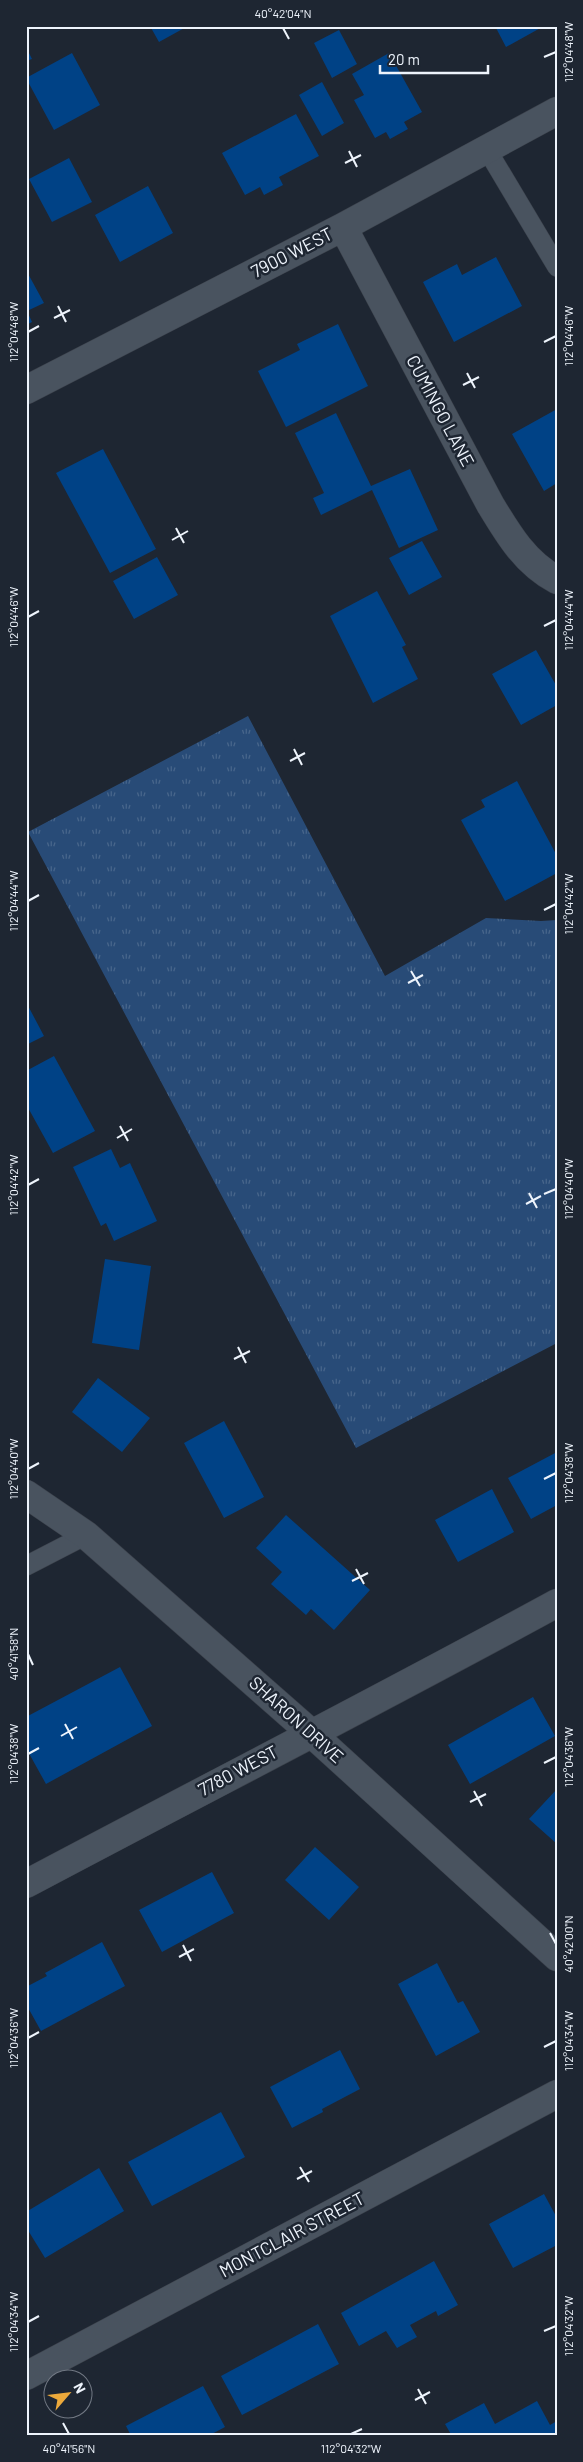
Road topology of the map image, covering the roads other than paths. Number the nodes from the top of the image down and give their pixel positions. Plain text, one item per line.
1 (557, 111) edge
2 (486, 148) junction
3 (343, 227) junction
4 (557, 267) edge
5 (26, 390) edge
6 (557, 580) edge
7 (26, 1494) edge
8 (86, 1535) junction
9 (26, 1566) edge
10 (557, 1603) edge
11 (311, 1733) junction
12 (26, 1884) edge
13 (557, 1957) edge
14 (557, 2094) edge
15 (26, 2376) edge

1 - 2 street, 7900 WEST
2 - 3 street, 7900 WEST
2 - 4 lane
3 - 5 street, 7900 WEST
3 - 6 street, CUMINGO LANE
7 - 8 street, SHARON DRIVE
8 - 9 lane
8 - 11 street, SHARON DRIVE
10 - 11 street, 7780 WEST
11 - 12 street, 7780 WEST
11 - 13 street, SHARON DRIVE
14 - 15 street, MONTCLAIR STREET

